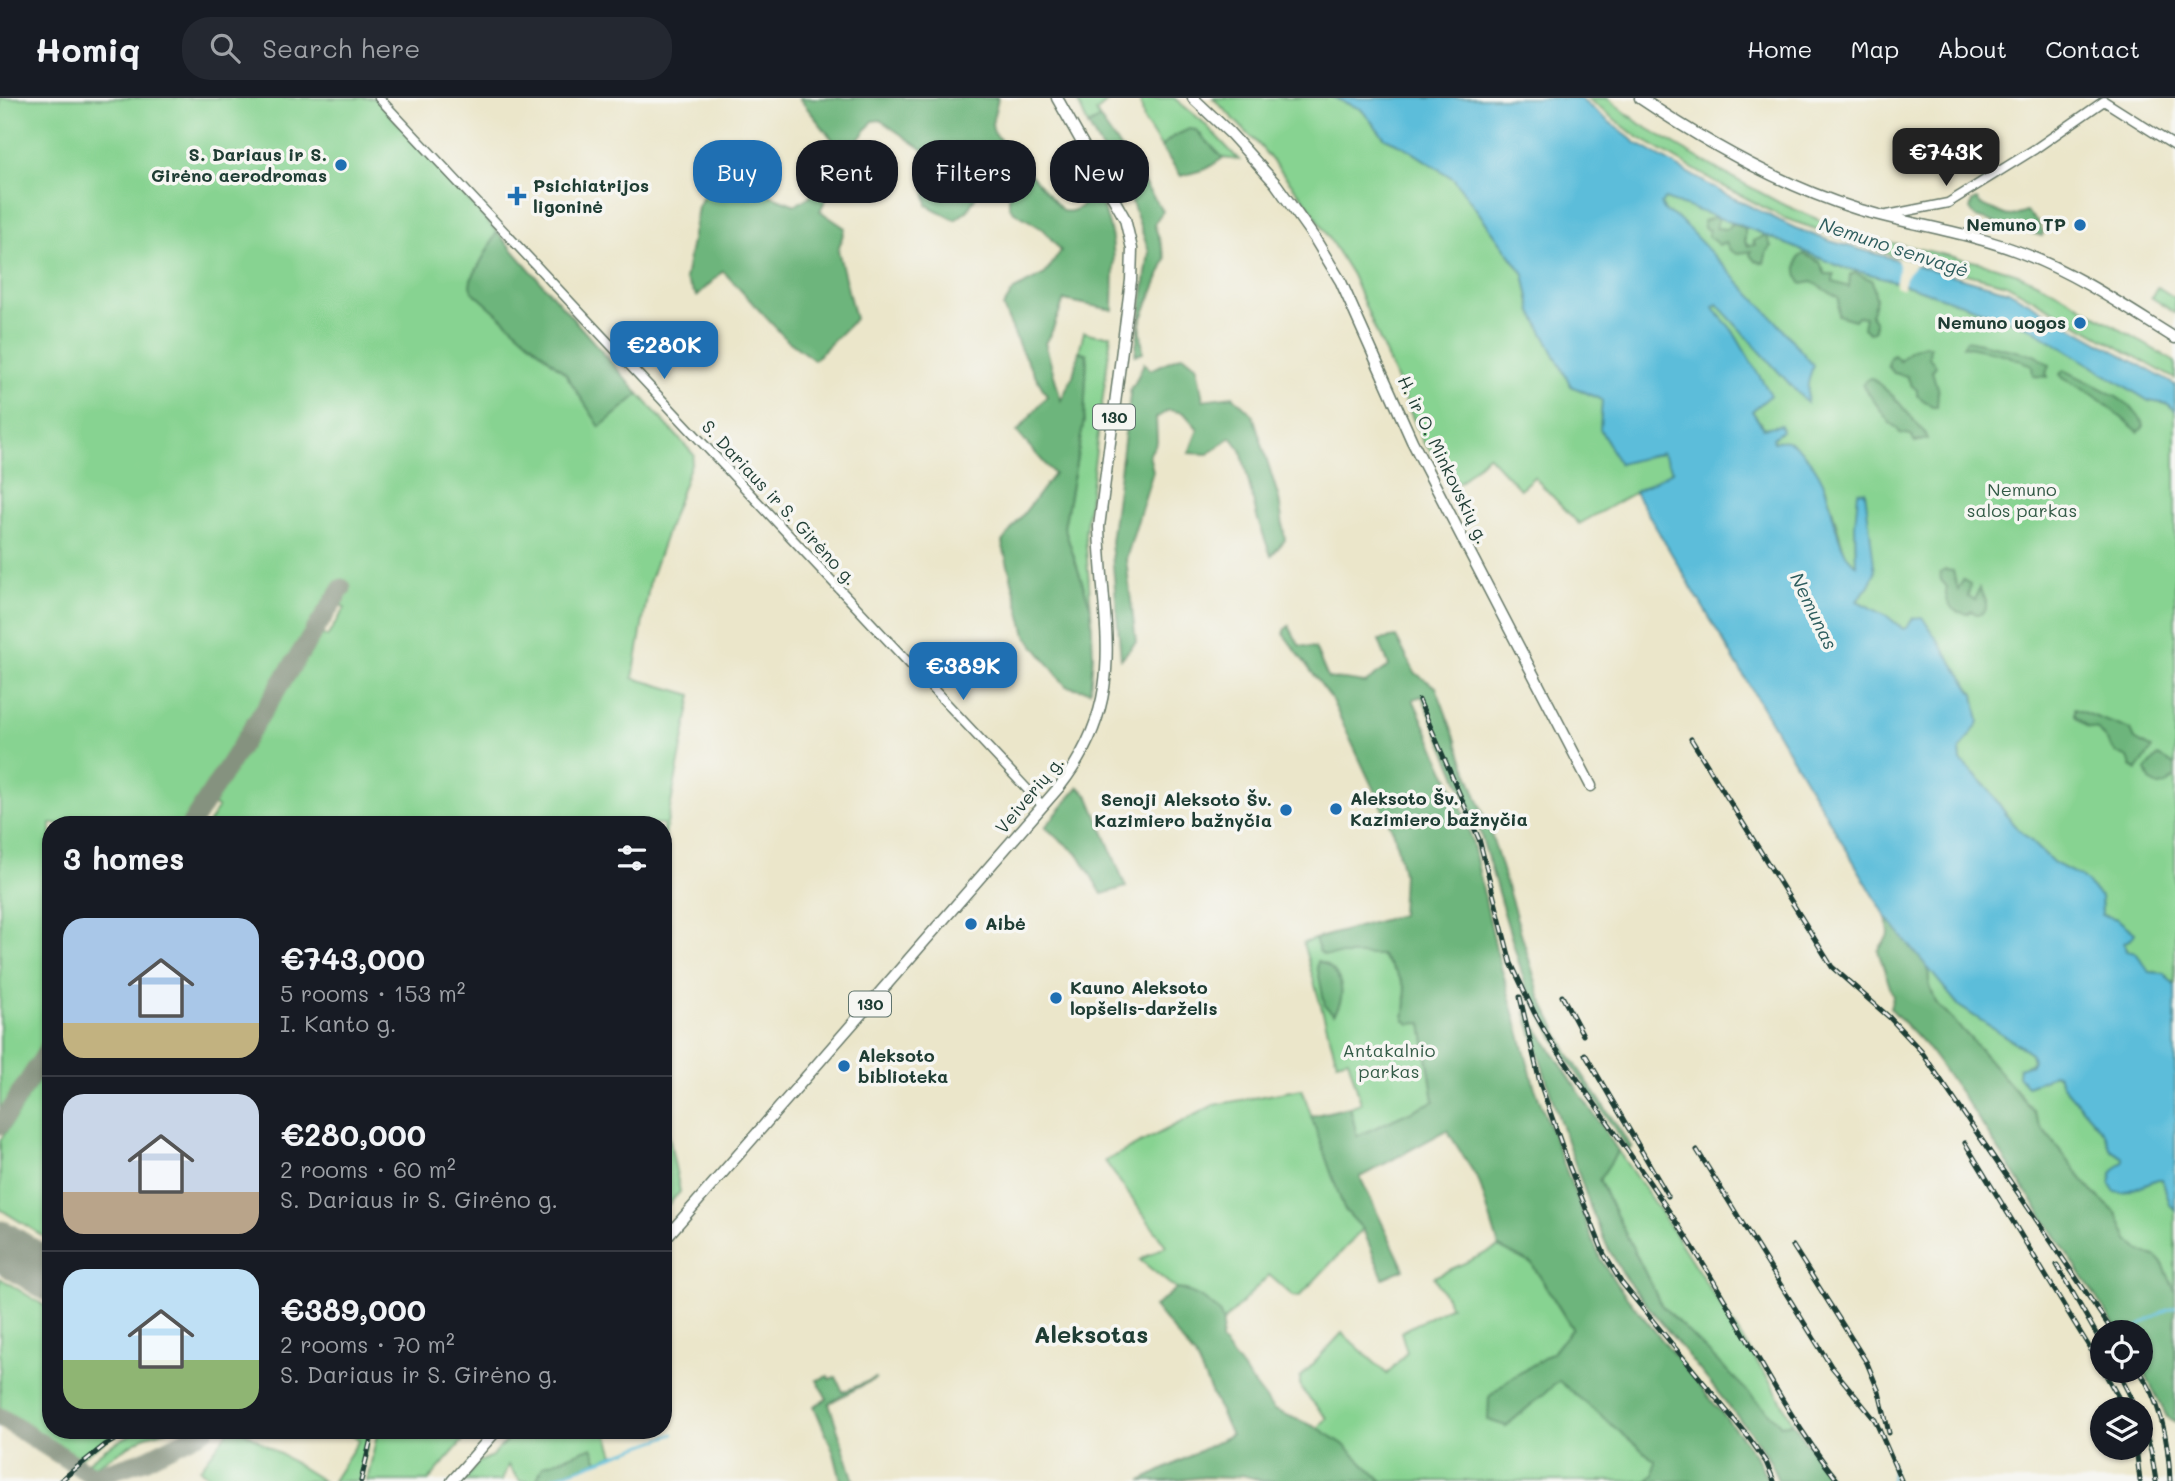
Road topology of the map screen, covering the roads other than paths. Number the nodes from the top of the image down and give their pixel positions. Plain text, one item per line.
1 (379, 98) edge
2 (1057, 98) edge
3 (1193, 98) edge
4 (1640, 98) edge
5 (2175, 146) edge
6 (1885, 216) junction
7 (2175, 338) edge
8 (1591, 786) dead end
9 (1043, 806) junction
10 (672, 1231) edge
11 (489, 1439) edge
12 (452, 1481) edge

1 - 9 street, S. Dariaus ir S. Girėno g.
2 - 9 main road, Veiverių g. / 130
3 - 8 main road, H. ir O. Minkovskių g.
4 - 6 main road
5 - 6 street
6 - 7 main road
9 - 10 main road, Veiverių g. / 130
11 - 12 main road

